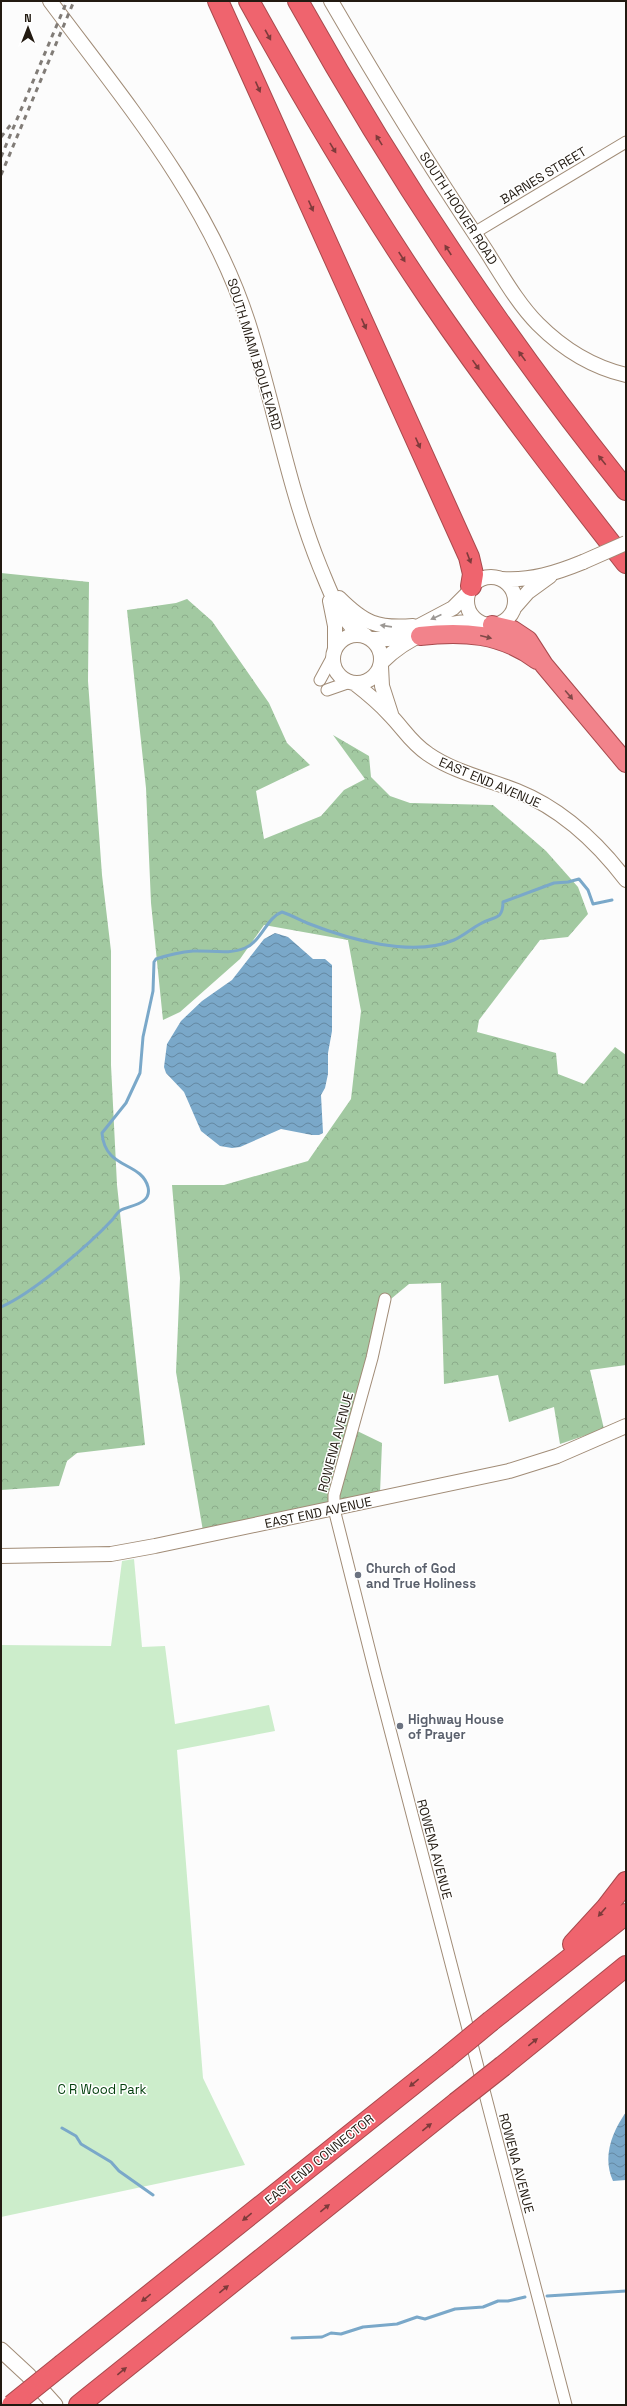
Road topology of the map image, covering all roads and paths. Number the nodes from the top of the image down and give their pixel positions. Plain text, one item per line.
1 (50, 1) edge
2 (218, 1) edge
3 (249, 1) edge
4 (298, 1) edge
5 (331, 1) edge
6 (626, 142) edge
7 (474, 233) junction
8 (626, 375) edge
9 (626, 490) edge
10 (624, 556) edge
11 (552, 575) junction
12 (502, 579) junction
13 (328, 587) junction
14 (469, 590) junction
15 (514, 608) junction
16 (486, 624) junction
17 (420, 631) junction
18 (368, 637) junction
19 (334, 652) junction
20 (381, 664) junction
21 (544, 665) junction
22 (320, 680) dead end
23 (352, 682) junction
24 (327, 690) dead end
25 (391, 715) junction
26 (626, 763) edge
27 (626, 880) edge
28 (385, 1299) dead end
29 (626, 1426) edge
30 (334, 1509) junction
31 (1, 1556) edge
32 (626, 1882) edge
33 (626, 1914) edge
34 (624, 1968) edge
35 (529, 1991) junction
36 (1, 2350) edge
37 (86, 2400) edge
38 (12, 2405) edge
39 (55, 2405) edge
40 (566, 2405) edge

1 - 13 street, SOUTH MIAMI BOULEVARD
2 -> 14 highway
3 -> 10 highway
9 -> 4 highway
5 - 7 street, SOUTH HOOVER ROAD
6 - 7 street, BARNES STREET
7 - 8 street, SOUTH HOOVER ROAD
10 - 11 street, bridge
11 - 12 street
11 - 15 street
12 - 14 street
12 - 15 street
17 -> 13 street
13 - 18 street, SOUTH MIAMI BOULEVARD
13 - 19 street, SOUTH MIAMI BOULEVARD
14 - 16 street
14 -> 17 street
15 - 16 street
16 - 17 street
16 - 21 highway
17 - 18 street
17 - 20 street
17 -> 21 highway
18 - 19 street
18 - 20 street
19 - 22 street
19 - 23 street
20 - 23 street
20 - 25 street, EAST END AVENUE
21 -> 26 highway
23 - 24 street
23 - 25 street, EAST END AVENUE
25 - 27 street, EAST END AVENUE
28 - 30 street, ROWENA AVENUE
29 - 30 street, EAST END AVENUE
30 - 31 street, EAST END AVENUE
30 - 40 street, ROWENA AVENUE
32 -> 35 highway
33 - 35 highway, EAST END CONNECTOR
37 -> 34 highway, bridge
35 -> 38 highway, EAST END CONNECTOR, bridge
36 - 39 main road

